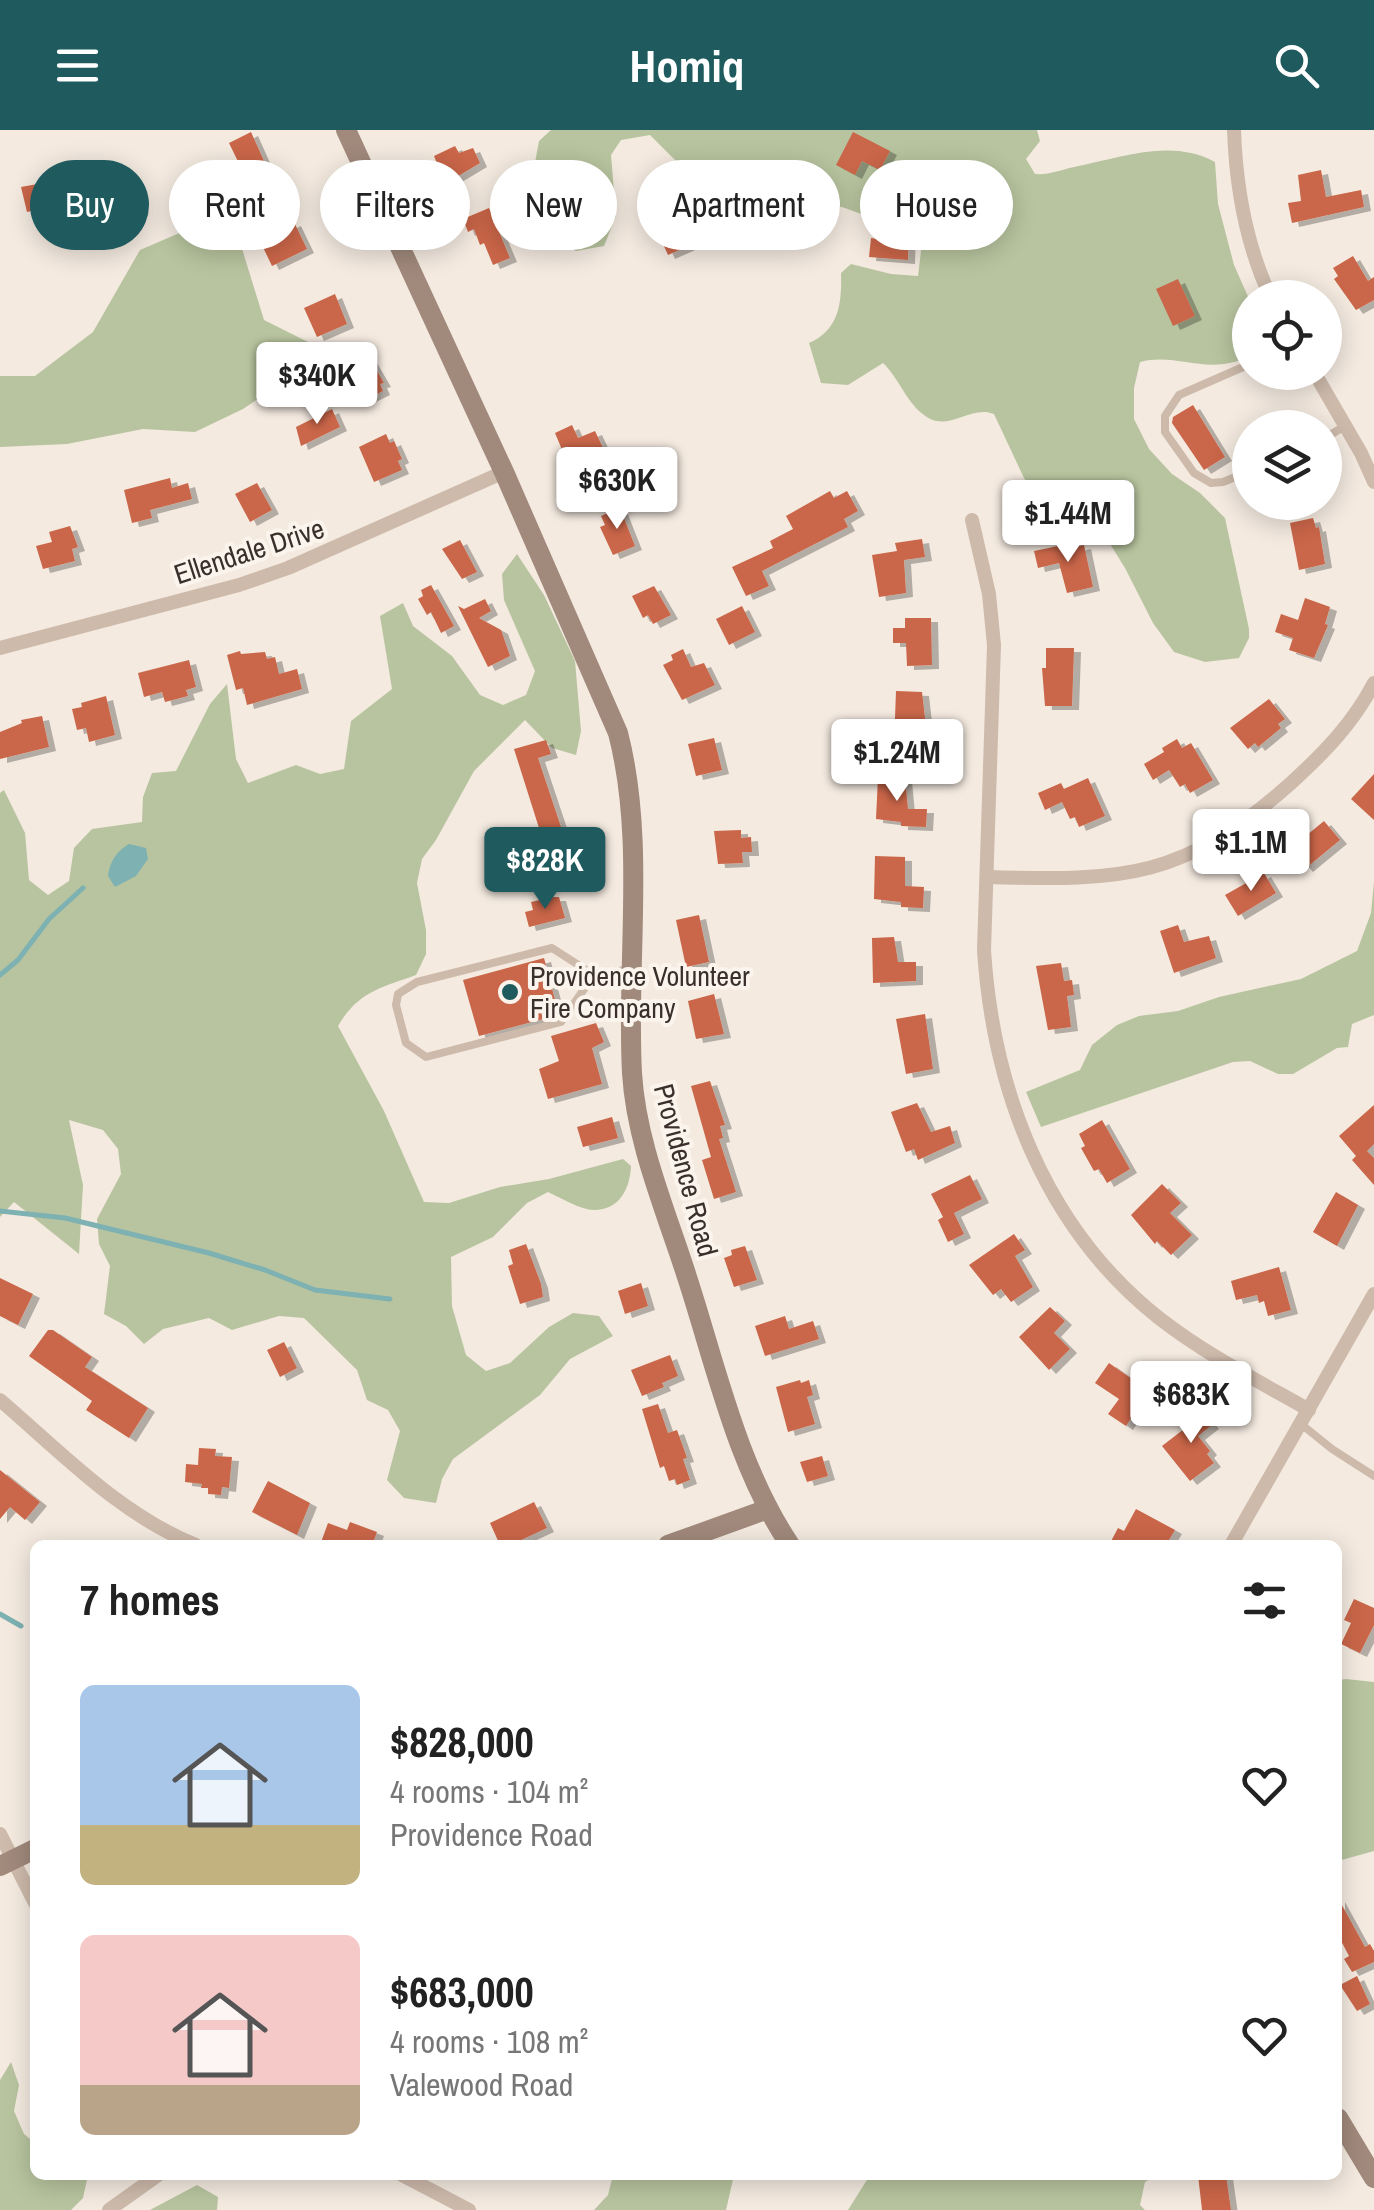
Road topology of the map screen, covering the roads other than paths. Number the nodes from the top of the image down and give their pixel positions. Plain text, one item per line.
1 (346, 130) edge
2 (1234, 130) edge
3 (1264, 280) edge
4 (1232, 372) edge
5 (1325, 390) edge
6 (1346, 426) junction
7 (1342, 428) edge
8 (504, 472) junction
9 (1232, 478) edge
10 (1374, 482) edge
11 (972, 520) dead end
12 (0, 648) edge
13 (1374, 682) edge
14 (986, 877) junction
15 (631, 968) junction
16 (594, 975) junction
17 (1374, 1294) edge
18 (0, 1400) edge
19 (1309, 1410) junction
20 (1301, 1424) junction
21 (1374, 1476) edge
22 (768, 1510) junction
23 (185, 1540) edge
24 (682, 1540) edge
25 (787, 1540) edge
26 (1234, 1540) edge
27 (0, 1834) edge
28 (30, 1851) edge
29 (7, 1863) edge
30 (30, 1896) edge
31 (1342, 2125) edge
32 (1374, 2178) edge
33 (151, 2180) edge
34 (412, 2180) edge
35 (109, 2210) edge
36 (469, 2210) edge

1 - 8 street, Providence Road
2 - 3 street
4 - 9 lane
5 - 6 street
6 - 7 lane
6 - 10 street
8 - 12 street, Ellendale Drive
8 - 15 street, Providence Road
11 - 14 street
13 - 14 street
14 - 19 street
15 - 16 lane
15 - 22 street, Providence Road
16 - 16 lane
17 - 19 street
18 - 23 street
19 - 20 street
20 - 21 lane
20 - 26 street
22 - 24 street
22 - 25 street, Providence Road
27 - 29 street
28 - 29 street
29 - 30 street
31 - 32 street
33 - 35 street
34 - 36 street

